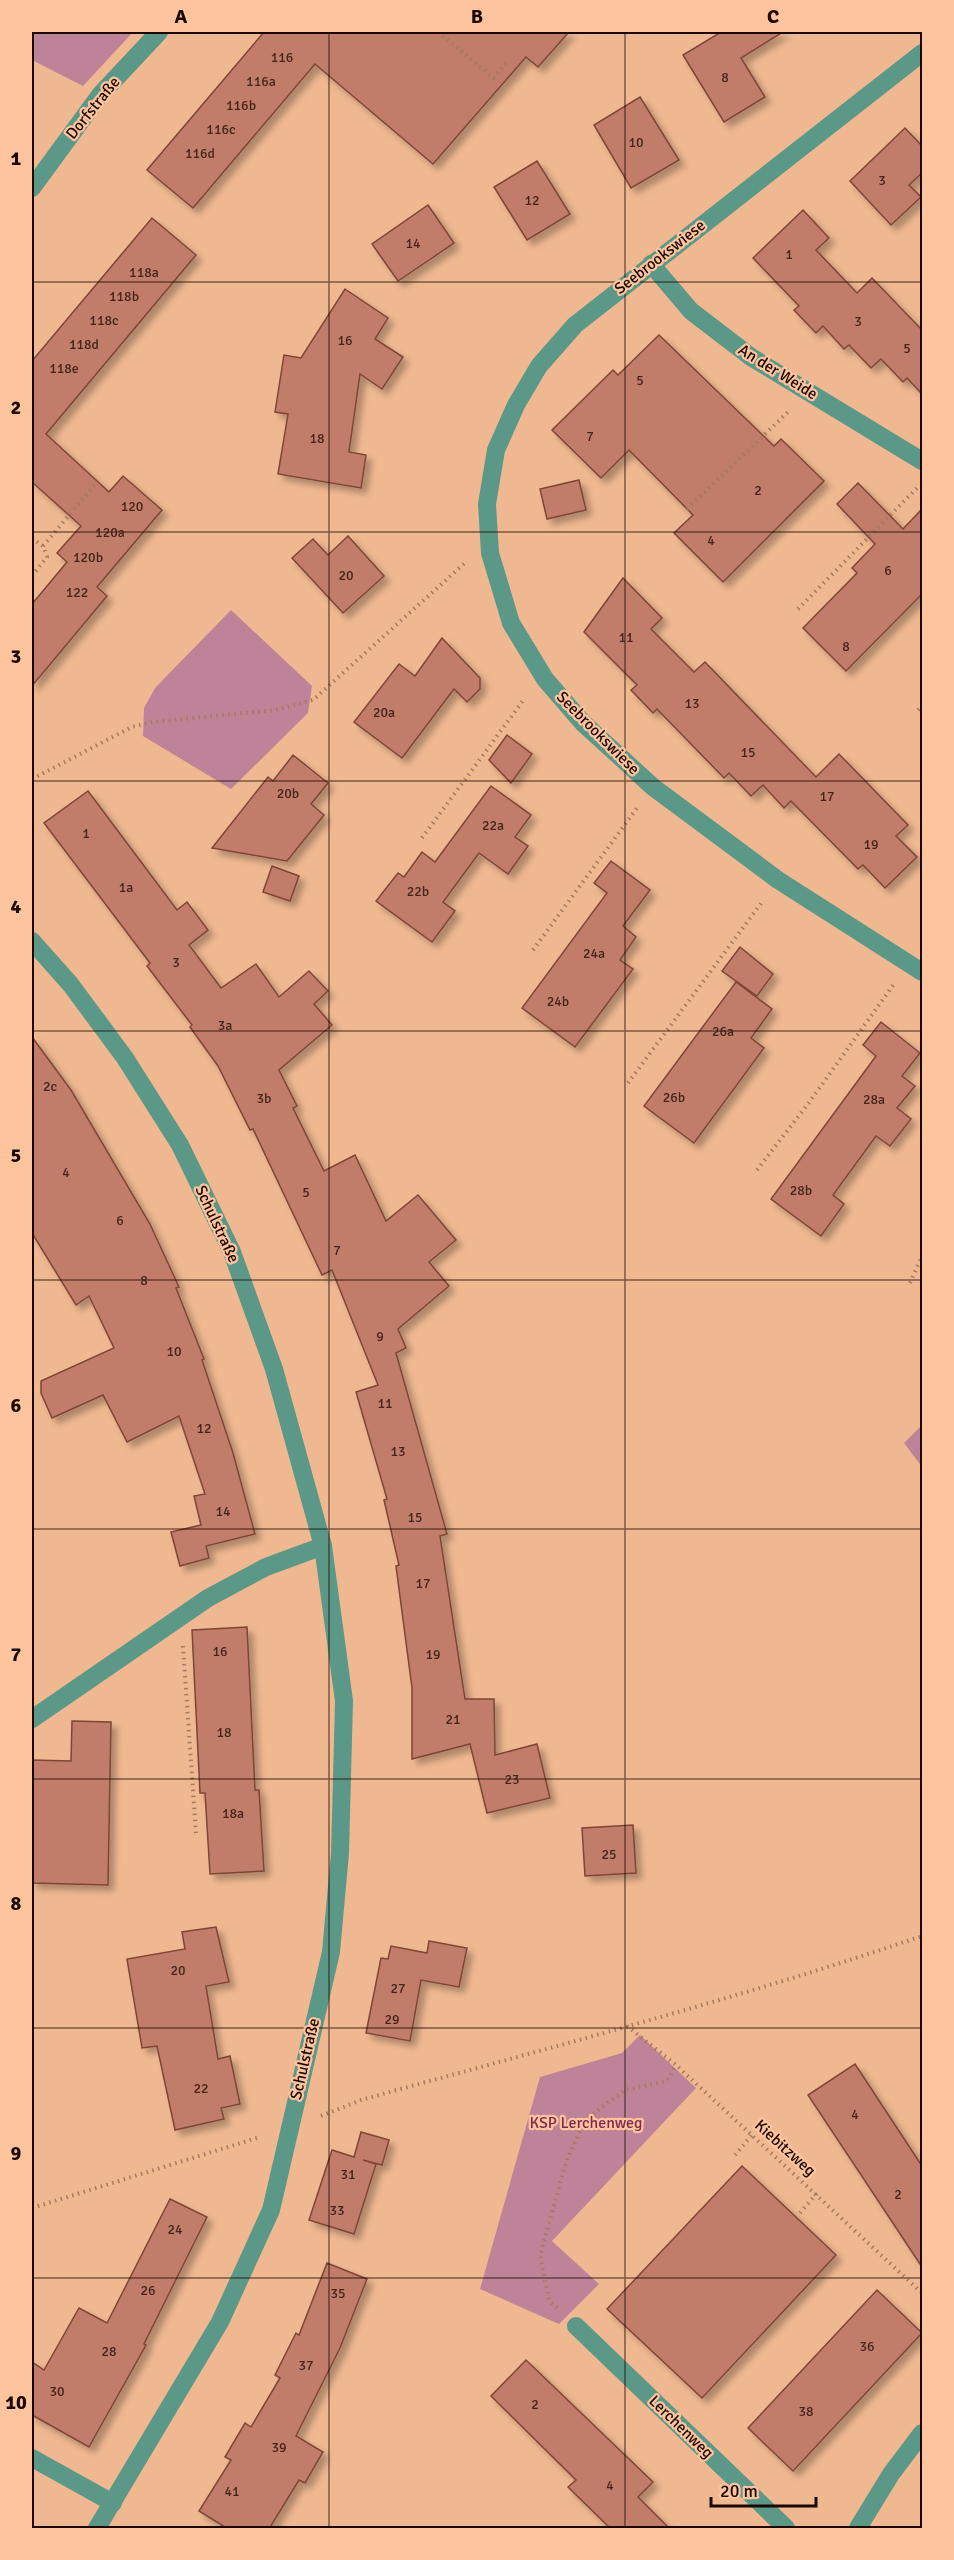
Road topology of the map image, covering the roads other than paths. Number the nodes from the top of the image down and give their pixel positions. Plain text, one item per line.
1 (159, 32) edge
2 (922, 53) edge
3 (32, 188) edge
4 (651, 264) junction
5 (922, 461) edge
6 (32, 941) edge
7 (915, 968) edge
8 (323, 1546) junction
9 (32, 1719) edge
10 (576, 2326) road end
11 (922, 2433) edge
12 (32, 2458) edge
13 (112, 2503) junction
14 (97, 2529) edge
15 (786, 2529) edge
16 (858, 2529) edge

1 - 3 street, Dorfstraße
2 - 4 street, Seebrookswiese
4 - 5 street, An der Weide
4 - 7 street, Seebrookswiese
6 - 8 street, Schulstraße
8 - 9 street
8 - 13 street, Schulstraße
10 - 15 street, Lerchenweg
11 - 16 street
12 - 13 street
13 - 14 street, Schulstraße

